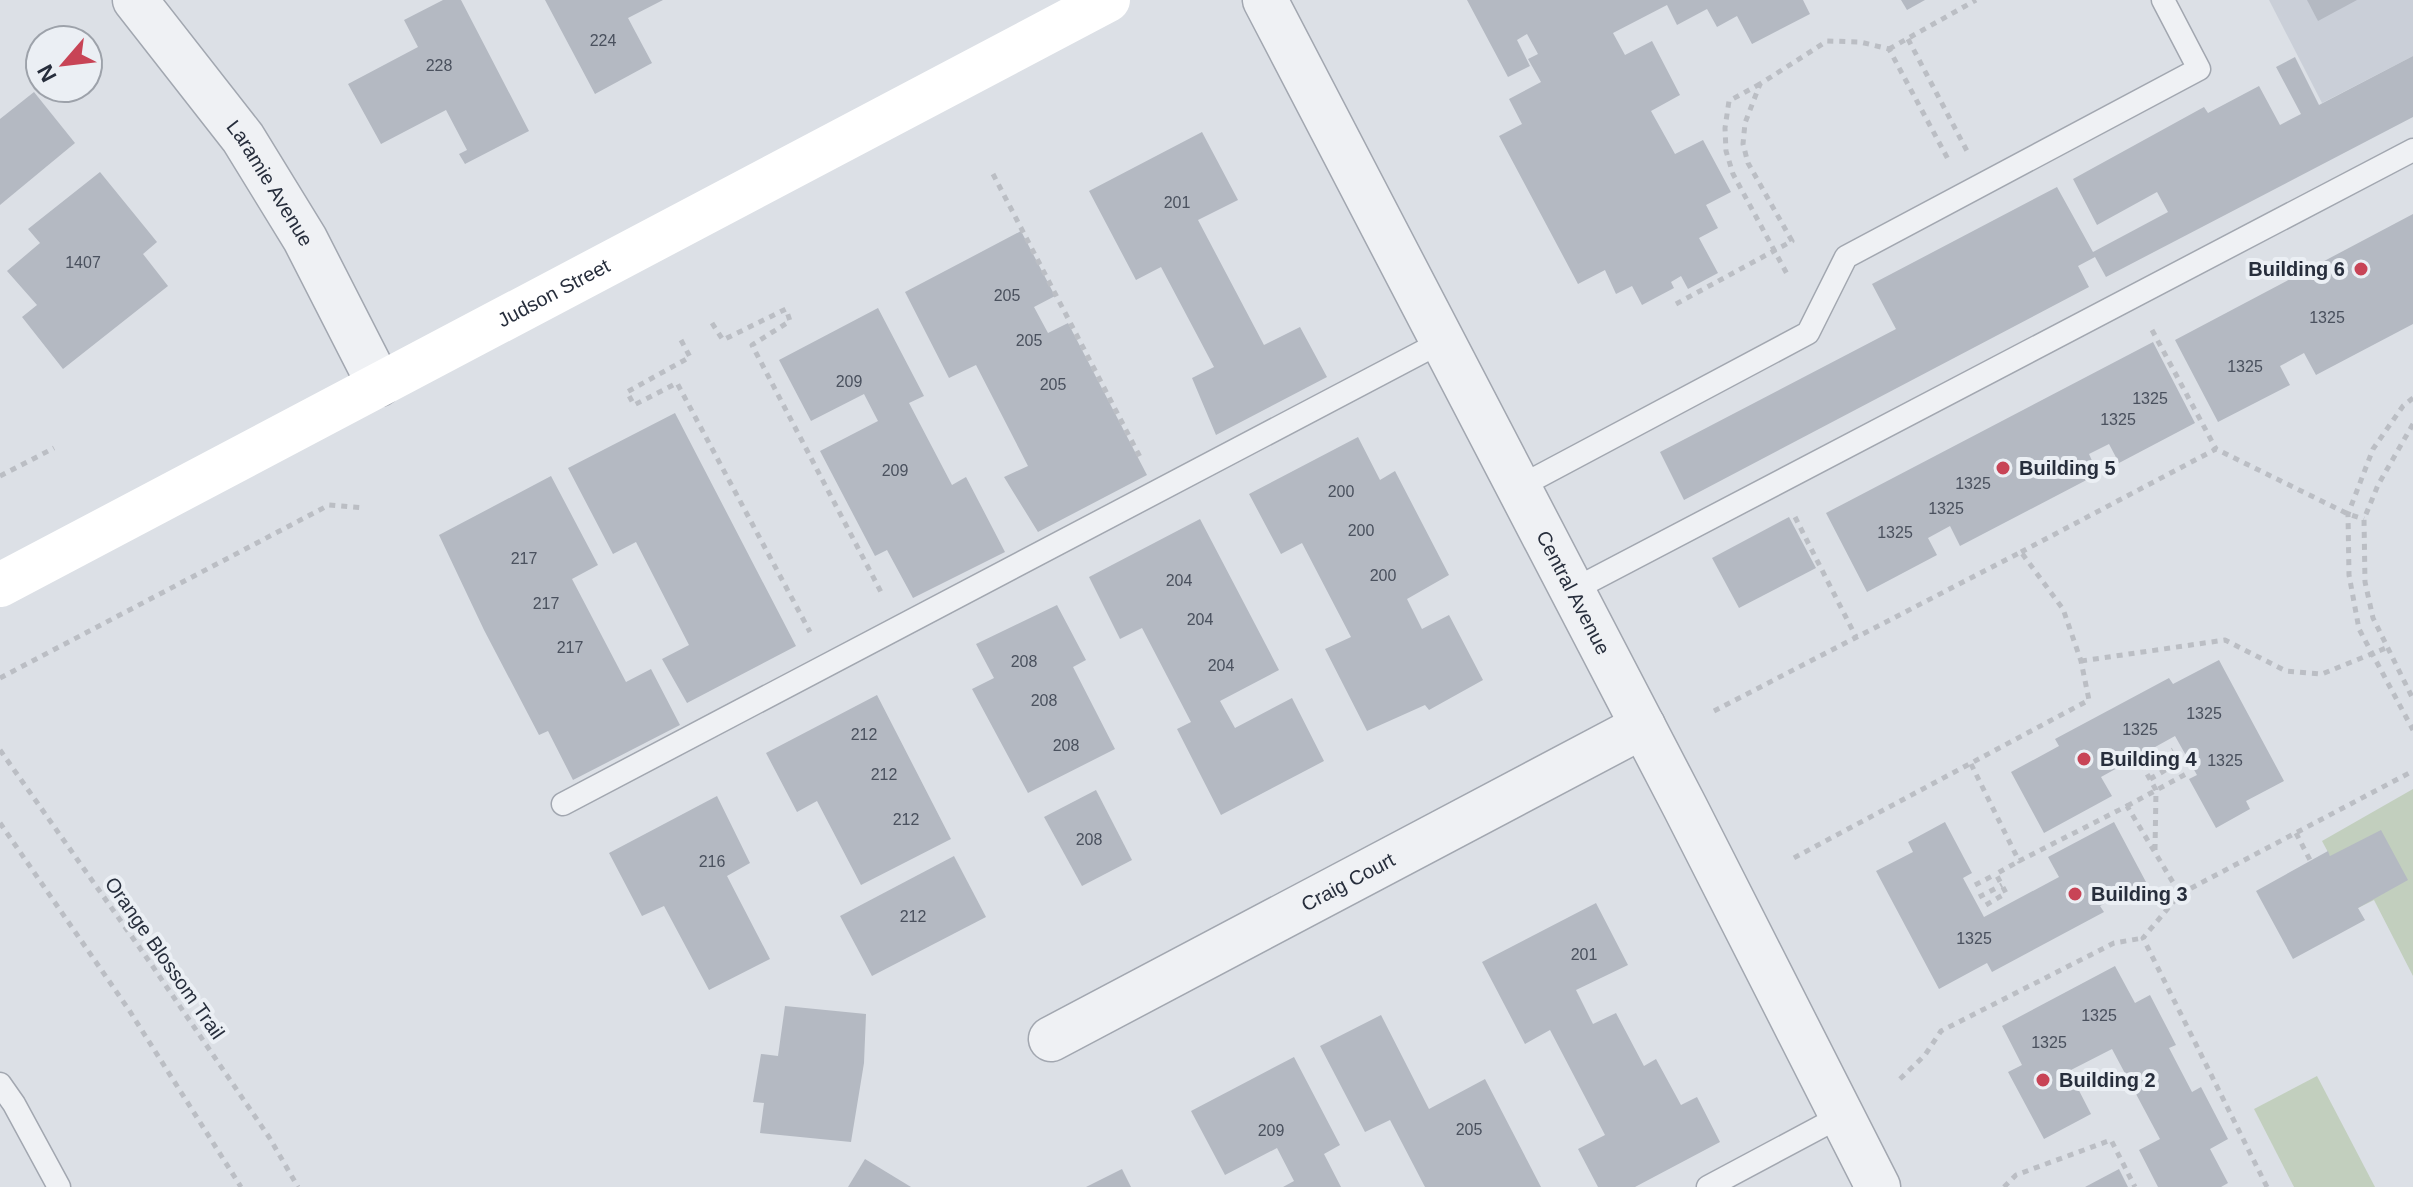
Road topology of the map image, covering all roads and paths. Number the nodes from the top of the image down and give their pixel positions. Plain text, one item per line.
1 (135, 0) edge
2 (1108, 0) edge
3 (1265, 0) edge
4 (1976, 0) edge
5 (2163, 0) edge
6 (1908, 39) junction
7 (1889, 49) junction
8 (1760, 84) junction
9 (2413, 150) edge
10 (1969, 153) dead end
11 (1951, 163) dead end
12 (993, 174) dead end
13 (1774, 251) junction
14 (1787, 274) dead end
15 (2133, 296) junction
16 (1676, 304) dead end
17 (712, 323) dead end
18 (681, 340) dead end
19 (1443, 341) junction
20 (379, 384) junction
21 (2413, 398) edge
22 (2413, 424) edge
23 (54, 448) dead end
24 (2216, 449) junction
25 (0, 476) edge
26 (1777, 483) junction
27 (1519, 487) junction
28 (1158, 491) junction
29 (364, 508) dead end
30 (2348, 514) junction
31 (2364, 519) junction
32 (2021, 552) junction
33 (0, 585) edge
34 (1573, 590) junction
35 (899, 627) junction
36 (1856, 637) junction
37 (2386, 648) junction
38 (2373, 654) junction
39 (2081, 661) junction
40 (828, 665) junction
41 (0, 678) edge
42 (2413, 699) edge
43 (1714, 711) dead end
44 (1643, 726) junction
45 (2413, 730) edge
46 (0, 750) edge
47 (2173, 750) dead end
48 (2181, 761) dead end
49 (1971, 764) junction
50 (2413, 771) edge
51 (2186, 774) dead end
52 (2150, 779) junction
53 (2156, 790) junction
54 (563, 804) dead end
55 (2127, 806) junction
56 (0, 823) edge
57 (2296, 833) junction
58 (2155, 851) junction
59 (1790, 860) dead end
60 (2310, 860) dead end
61 (2019, 861) junction
62 (1996, 874) junction
63 (1975, 885) dead end
64 (2002, 885) junction
65 (2180, 894) junction
66 (1979, 897) dead end
67 (1986, 905) dead end
68 (2143, 938) junction
69 (1051, 1039) dead end
70 (1900, 1079) dead end
71 (0, 1084) edge
72 (1841, 1116) junction
73 (59, 1187) edge
74 (241, 1187) edge
75 (298, 1187) edge
76 (1708, 1187) edge
77 (1878, 1187) edge
78 (2004, 1187) edge
79 (2135, 1187) edge
80 (2267, 1187) edge

1 - 20 street, Laramie Avenue
2 - 20 main road, Judson Street
3 - 19 street, Central Avenue
4 - 6 path
5 - 27 lane
6 - 7 path
6 - 10 path
7 - 8 path
7 - 11 path
8 - 13 path
8 - 13 path
9 - 15 lane
12 - 28 path
13 - 14 path
13 - 16 path
15 - 24 path
15 - 26 lane
17 - 35 path
18 - 40 path
19 - 27 street, Central Avenue
19 - 28 lane
20 - 33 main road, Judson Street
21 - 30 path
22 - 31 path
23 - 25 path
24 - 30 path
24 - 32 path
26 - 34 lane
26 - 36 path
27 - 34 street, Central Avenue
28 - 35 lane
29 - 41 path
30 - 31 path
30 - 38 path
31 - 37 path
32 - 36 path
32 - 39 path
34 - 44 street, Central Avenue
35 - 40 lane
36 - 43 path
37 - 38 path
37 - 42 path
38 - 39 path
38 - 45 path
39 - 49 path
40 - 54 lane
44 - 69 street, Craig Court
44 - 72 street, Central Avenue
46 - 75 path, Orange Blossom Trail
47 - 52 path
48 - 52 path
49 - 59 path
49 - 61 path
50 - 57 path
51 - 53 path
52 - 53 path
53 - 55 path
53 - 58 path
55 - 58 path
55 - 61 path
56 - 74 path
57 - 60 path
57 - 65 path
58 - 65 path
61 - 62 path
62 - 63 path
62 - 64 path
64 - 66 path
64 - 67 path
65 - 68 path
68 - 70 path
68 - 80 path
71 - 73 lane
72 - 76 lane
72 - 77 street, Central Avenue
78 - 79 path

